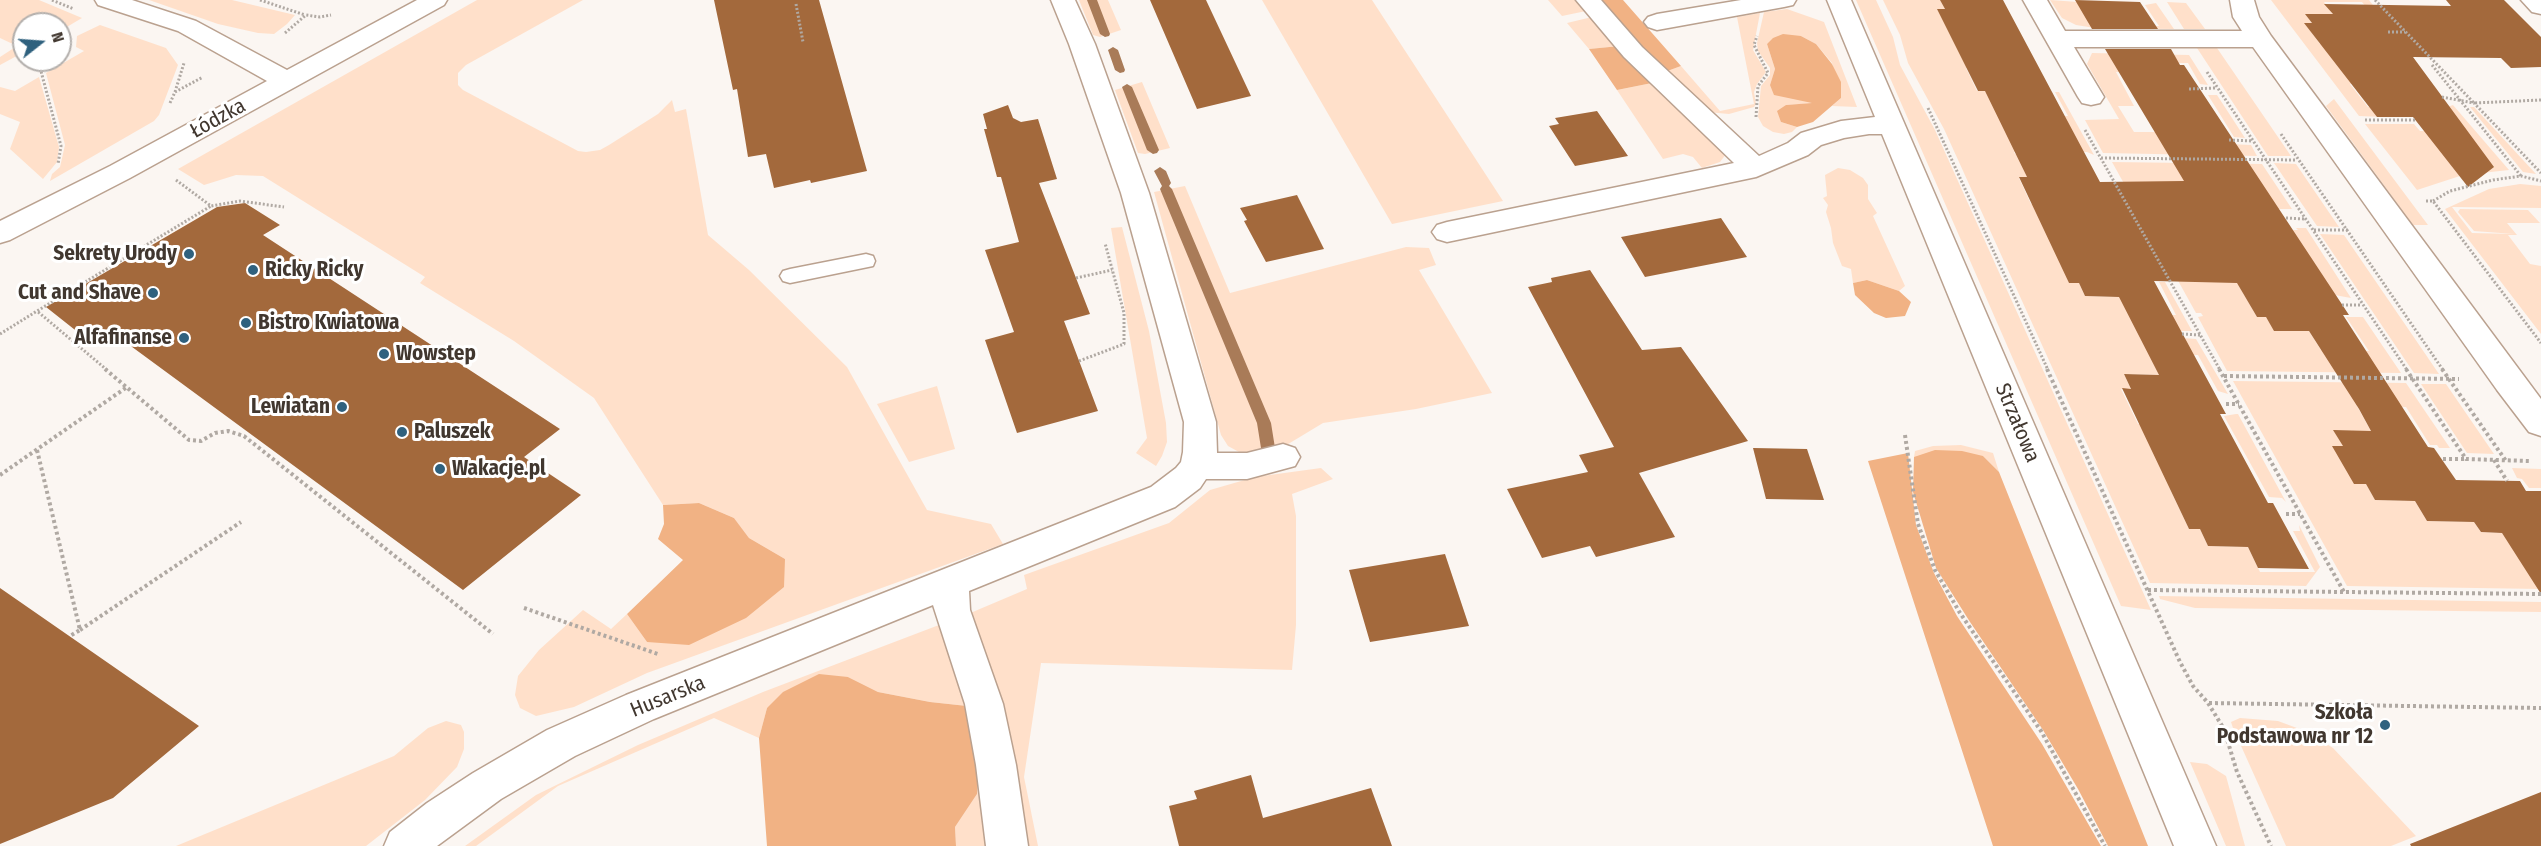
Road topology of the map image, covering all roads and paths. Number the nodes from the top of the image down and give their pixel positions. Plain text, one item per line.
1 (107, 0) edge
2 (260, 0) edge
3 (435, 0) edge
4 (1063, 0) edge
5 (1587, 0) edge
6 (1839, 0) edge
7 (2035, 0) edge
8 (2242, 0) edge
9 (2375, 0) edge
10 (2533, 0) edge
11 (1774, 2) edge
12 (796, 4) dead end
13 (1706, 6) edge
14 (2541, 7) edge
15 (306, 15) dead end
16 (1657, 22) dead end
17 (2388, 32) dead end
18 (2405, 33) junction
19 (2184, 38) junction
20 (2057, 39) junction
21 (2260, 39) junction
22 (803, 42) dead end
23 (2424, 53) junction
24 (41, 72) edge
25 (287, 81) junction
26 (2217, 88) junction
27 (2189, 89) dead end
28 (2091, 97) dead end
29 (2442, 97) dead end
30 (2457, 98) junction
31 (2541, 100) edge
32 (1924, 101) dead end
33 (2474, 103) junction
34 (2357, 120) dead end
35 (2415, 120) dead end
36 (1893, 126) junction
37 (2084, 128) dead end
38 (2279, 132) dead end
39 (2229, 140) dead end
40 (2252, 141) junction
41 (2100, 158) junction
42 (2265, 160) junction
43 (2298, 160) junction
44 (2348, 160) junction
45 (1761, 166) junction
46 (57, 167) dead end
47 (2541, 173) edge
48 (2522, 176) junction
49 (175, 179) dead end
50 (2541, 181) edge
51 (2110, 189) dead end
52 (2118, 189) junction
53 (2433, 201) dead end
54 (211, 206) junction
55 (284, 207) dead end
56 (2286, 218) dead end
57 (2306, 219) junction
58 (1447, 232) dead end
59 (0, 233) edge
60 (1104, 237) dead end
61 (867, 261) dead end
62 (1112, 270) junction
63 (790, 276) dead end
64 (1076, 278) dead end
65 (2362, 304) junction
66 (2342, 305) dead end
67 (37, 310) junction
68 (0, 334) edge
69 (2182, 334) dead end
70 (2200, 334) junction
71 (1079, 360) dead end
72 (2224, 376) junction
73 (2410, 379) junction
74 (2448, 379) junction
75 (2508, 381) junction
76 (128, 387) junction
77 (2226, 404) dead end
78 (2240, 404) junction
79 (2541, 423) edge
80 (1905, 435) dead end
81 (37, 450) junction
82 (1283, 457) dead end
83 (2443, 459) dead end
84 (2466, 459) junction
85 (2494, 460) junction
86 (2506, 461) junction
87 (2529, 461) dead end
88 (1197, 466) junction
89 (0, 475) edge
90 (2507, 481) dead end
91 (2286, 514) dead end
92 (2301, 514) junction
93 (241, 522) dead end
94 (950, 584) junction
95 (2148, 590) junction
96 (2344, 592) junction
97 (2541, 594) edge
98 (524, 608) dead end
99 (80, 630) junction
100 (493, 634) dead end
101 (70, 636) dead end
102 (722, 675) junction
103 (2208, 703) junction
104 (2541, 708) edge
105 (405, 846) edge
106 (1007, 846) edge
107 (2104, 846) edge
108 (2195, 846) edge
109 (2271, 846) edge

1 - 25 street
2 - 15 path
3 - 25 street, Łódzka
4 - 88 street
5 - 45 street
6 - 36 street, Strzałowa
7 - 20 street
8 - 21 street
9 - 18 path
10 - 14 street
11 - 13 street
11 - 45 path
12 - 22 path
13 - 16 street
17 - 18 path
18 - 23 path
19 - 20 street
19 - 21 street
19 - 26 path
20 - 28 street
21 - 44 street
23 - 30 path
23 - 33 path
24 - 46 path
25 - 59 street, Łódzka
26 - 27 path
26 - 40 path
29 - 30 path
30 - 33 path
30 - 48 path
31 - 33 path
32 - 95 path
33 - 47 path
34 - 35 path
36 - 45 street
36 - 108 street, Strzałowa
37 - 41 path
38 - 43 path
39 - 40 path
40 - 42 path
41 - 42 path
41 - 52 path
42 - 43 path
42 - 57 path
43 - 44 path
43 - 74 path
44 - 75 street
45 - 58 street
48 - 50 path
48 - 53 path
49 - 54 path
51 - 52 path
52 - 70 path
54 - 55 path
54 - 67 path
56 - 57 path
57 - 65 path
60 - 62 path
61 - 63 lane
62 - 64 path
62 - 71 path
65 - 66 path
65 - 73 path
67 - 68 path
67 - 76 path
69 - 70 path
70 - 72 path
72 - 73 path
72 - 78 path
73 - 74 path
73 - 84 path
74 - 75 path
74 - 86 path
75 - 79 street
76 - 81 path
76 - 100 path
77 - 78 path
78 - 92 path
80 - 107 path
81 - 89 path
81 - 99 path
82 - 88 street
83 - 84 path
84 - 85 path
85 - 86 path
85 - 90 path
86 - 87 path
88 - 94 street, Husarska
91 - 92 path
92 - 96 path
93 - 99 path
94 - 102 street, Husarska
94 - 106 street
95 - 96 path
95 - 103 path
96 - 97 path
98 - 102 path
99 - 101 path
102 - 105 street, Husarska
103 - 104 path
103 - 109 path

